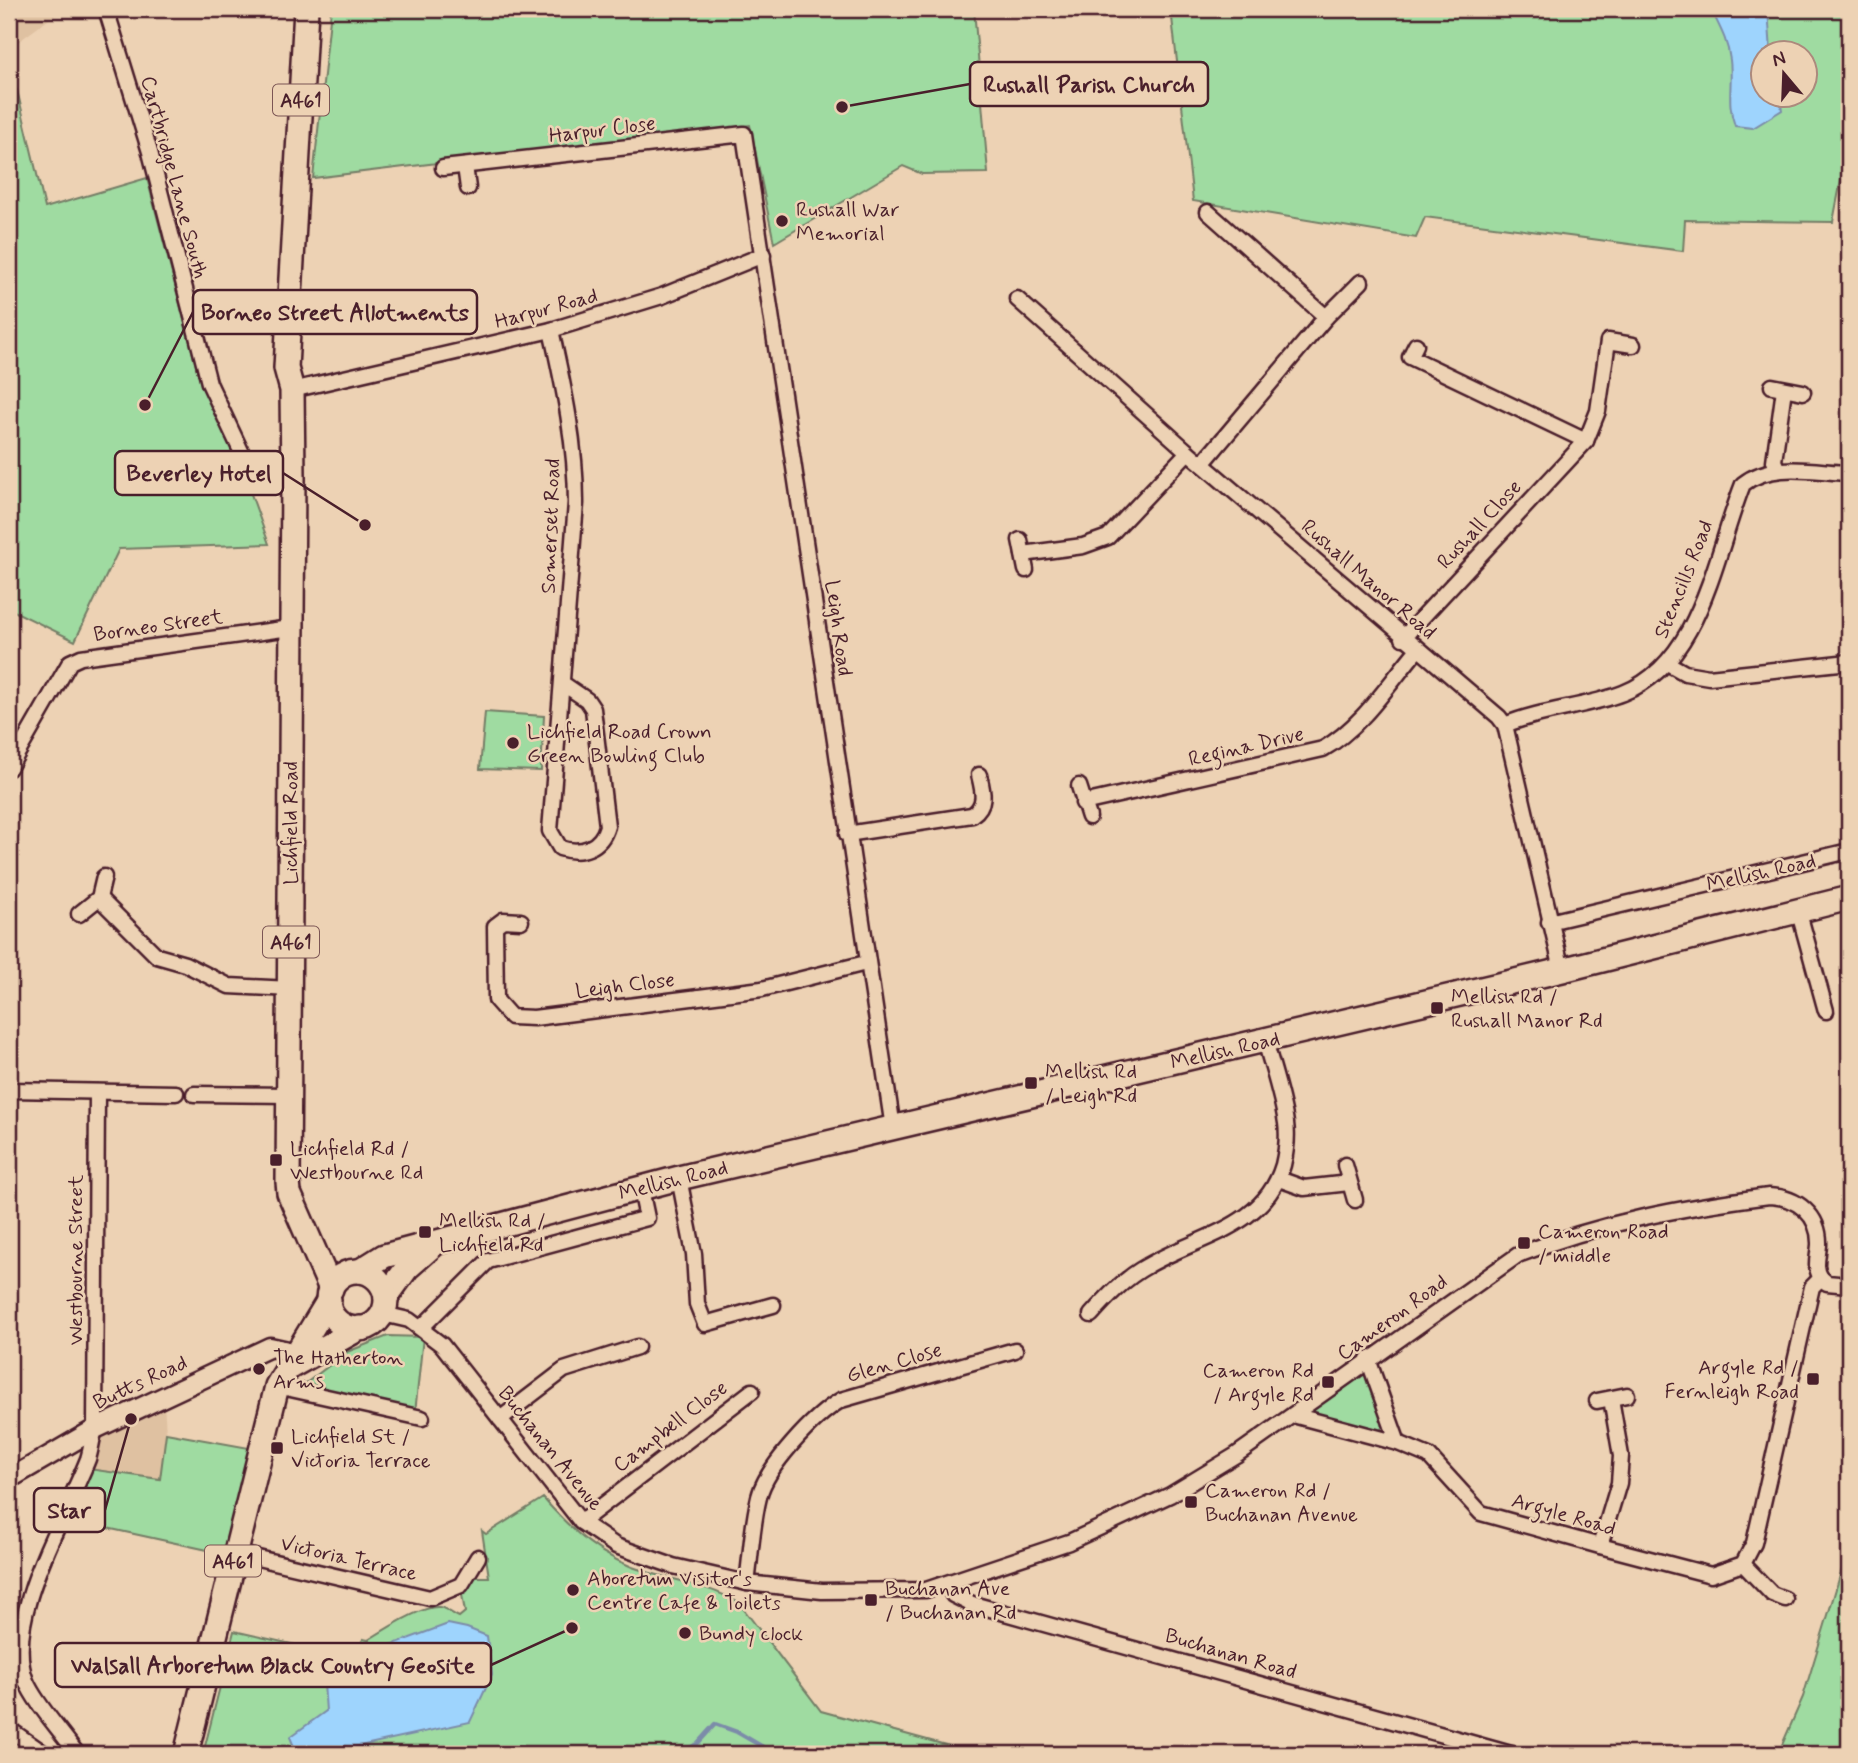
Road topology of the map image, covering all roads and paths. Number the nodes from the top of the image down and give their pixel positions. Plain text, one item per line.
1 (106, 9) edge
2 (306, 9) edge
3 (744, 134) joint
4 (465, 166) junction
5 (443, 168) dead end
6 (467, 188) dead end
7 (1208, 212) dead end
8 (1244, 223) dead end
9 (1233, 235) junction
10 (763, 255) junction
11 (1361, 282) dead end
12 (1017, 299) dead end
13 (1326, 317) junction
14 (551, 331) junction
15 (1416, 345) dead end
16 (1633, 345) dead end
17 (292, 390) junction
18 (1803, 392) dead end
19 (1586, 440) junction
20 (1188, 452) junction
21 (1202, 464) junction
22 (1778, 470) junction
23 (1849, 473) edge
24 (293, 477) junction
25 (1026, 570) dead end
26 (290, 628) junction
27 (1404, 638) junction
28 (1418, 649) junction
29 (1849, 662) edge
30 (1669, 664) junction
31 (562, 683) junction
32 (1505, 725) junction
33 (9, 768) edge
34 (977, 779) dead end
35 (1079, 786) dead end
36 (847, 834) junction
37 (1849, 851) edge
38 (104, 877) dead end
39 (99, 898) junction
40 (1849, 898) edge
41 (1798, 913) junction
42 (79, 914) dead end
43 (521, 921) dead end
44 (1549, 922) junction
45 (866, 963) junction
46 (1562, 970) junction
47 (290, 989) junction
48 (1826, 1011) dead end
49 (1265, 1040) junction
50 (9, 1090) edge
51 (97, 1092) junction
52 (176, 1093) dead end
53 (194, 1094) dead end
54 (290, 1095) junction
55 (893, 1128) junction
56 (1345, 1165) dead end
57 (679, 1178) junction
58 (1279, 1179) junction
59 (1349, 1182) junction
60 (643, 1199) dead end
61 (1355, 1200) dead end
62 (437, 1241) junction
63 (1821, 1278) junction
64 (341, 1283) junction
65 (1849, 1285) edge
66 (1094, 1287) dead end
67 (1105, 1299) junction
68 (773, 1305) dead end
69 (384, 1306) junction
70 (1091, 1315) dead end
71 (422, 1327) junction
72 (360, 1328) junction
73 (637, 1347) dead end
74 (1007, 1347) dead end
75 (1368, 1359) junction
76 (286, 1370) junction
77 (752, 1391) dead end
78 (1627, 1395) dead end
79 (1293, 1415) junction
80 (422, 1419) dead end
81 (500, 1419) junction
82 (95, 1429) junction
83 (1398, 1443) junction
84 (10, 1473) edge
85 (581, 1522) junction
86 (1600, 1546) junction
87 (236, 1553) junction
88 (478, 1557) dead end
89 (1743, 1564) junction
90 (747, 1583) junction
91 (954, 1583) junction
92 (1775, 1598) dead end
93 (9, 1729) edge
94 (75, 1751) dead end
95 (45, 1754) edge
96 (186, 1754) edge
97 (1511, 1754) edge

1 - 24 street, Cartbridge Lane South
2 - 17 main road, Lichfield Road / A461
3 - 4 street, Harpur Close
3 - 10 street, Leigh Road
4 - 5 street, Harpur Close
4 - 6 street
7 - 9 street
8 - 9 street
9 - 13 street
10 - 14 street, Harpur Road
10 - 36 street, Leigh Road
11 - 13 street
12 - 20 street, Rushall Manor Road
13 - 21 street
14 - 17 street, Harpur Road
14 - 31 street, Somerset Road
15 - 19 street
16 - 19 street, Rushall Close
17 - 24 main road, Lichfield Road / A461
18 - 22 street
19 - 27 street, Rushall Close
20 - 21 street, Rushall Manor Road
20 - 25 street
21 - 27 street, Rushall Manor Road
22 - 23 street, Stencills Road
22 - 30 street, Stencills Road
24 - 26 main road, Lichfield Road / A461
26 - 33 street, Borneo Street
26 - 47 main road, Lichfield Road / A461
27 - 28 street, Rushall Manor Road
28 - 32 street, Rushall Manor Road
28 - 35 street, Regina Drive
29 - 30 street
30 - 32 street, Stencills Road
31 - 31 street, Somerset Road
32 - 44 street
34 - 36 street
36 - 45 street, Leigh Road
37 - 44 street, Mellish Road
38 - 39 street
39 - 42 street
39 - 47 street
40 - 41 main road, Mellish Road
41 - 46 main road, Mellish Road
41 - 48 street
43 - 45 street, Leigh Close
44 - 46 street
45 - 55 street, Leigh Road
46 - 49 main road, Mellish Road
47 - 54 main road, Lichfield Road / A461
49 - 55 main road, Mellish Road
49 - 58 street
50 - 51 street
51 - 52 street
51 - 82 street, Westbourne Street
53 - 54 street
54 - 64 main road, Lichfield Road / A461
55 - 57 main road, Mellish Road
56 - 59 street
57 - 62 main road, Mellish Road
57 - 68 street
58 - 59 street
58 - 67 street
59 - 61 street
60 - 71 street
62 - 64 main road, Mellish Road
62 - 69 main road, Mellish Road
63 - 65 street
63 - 75 street, Cameron Road
63 - 89 street
64 - 69 main road
64 - 72 main road
64 - 76 main road, A461
66 - 67 street
67 - 70 street
69 - 71 street, Buchanan Avenue
69 - 72 main road
71 - 81 street, Buchanan Avenue
72 - 76 main road
73 - 81 street
74 - 90 street, Glen Close
75 - 79 street, Cameron Road
75 - 83 street
76 - 80 street
76 - 82 street, Butts Road
76 - 87 main road, A461
77 - 85 street, Campbell Close
78 - 86 street
79 - 83 street, Argyle Road
79 - 91 street, Cameron Road
81 - 85 street, Buchanan Avenue
82 - 84 street, Butts Road
82 - 94 street, Westbourne Street
83 - 86 street, Argyle Road
85 - 90 street, Buchanan Avenue
86 - 89 street, Argyle Road
87 - 88 street, Victoria Terrace
87 - 96 main road, A461
89 - 92 street
90 - 91 street, Buchanan Avenue
91 - 97 street, Buchanan Road
93 - 95 street

